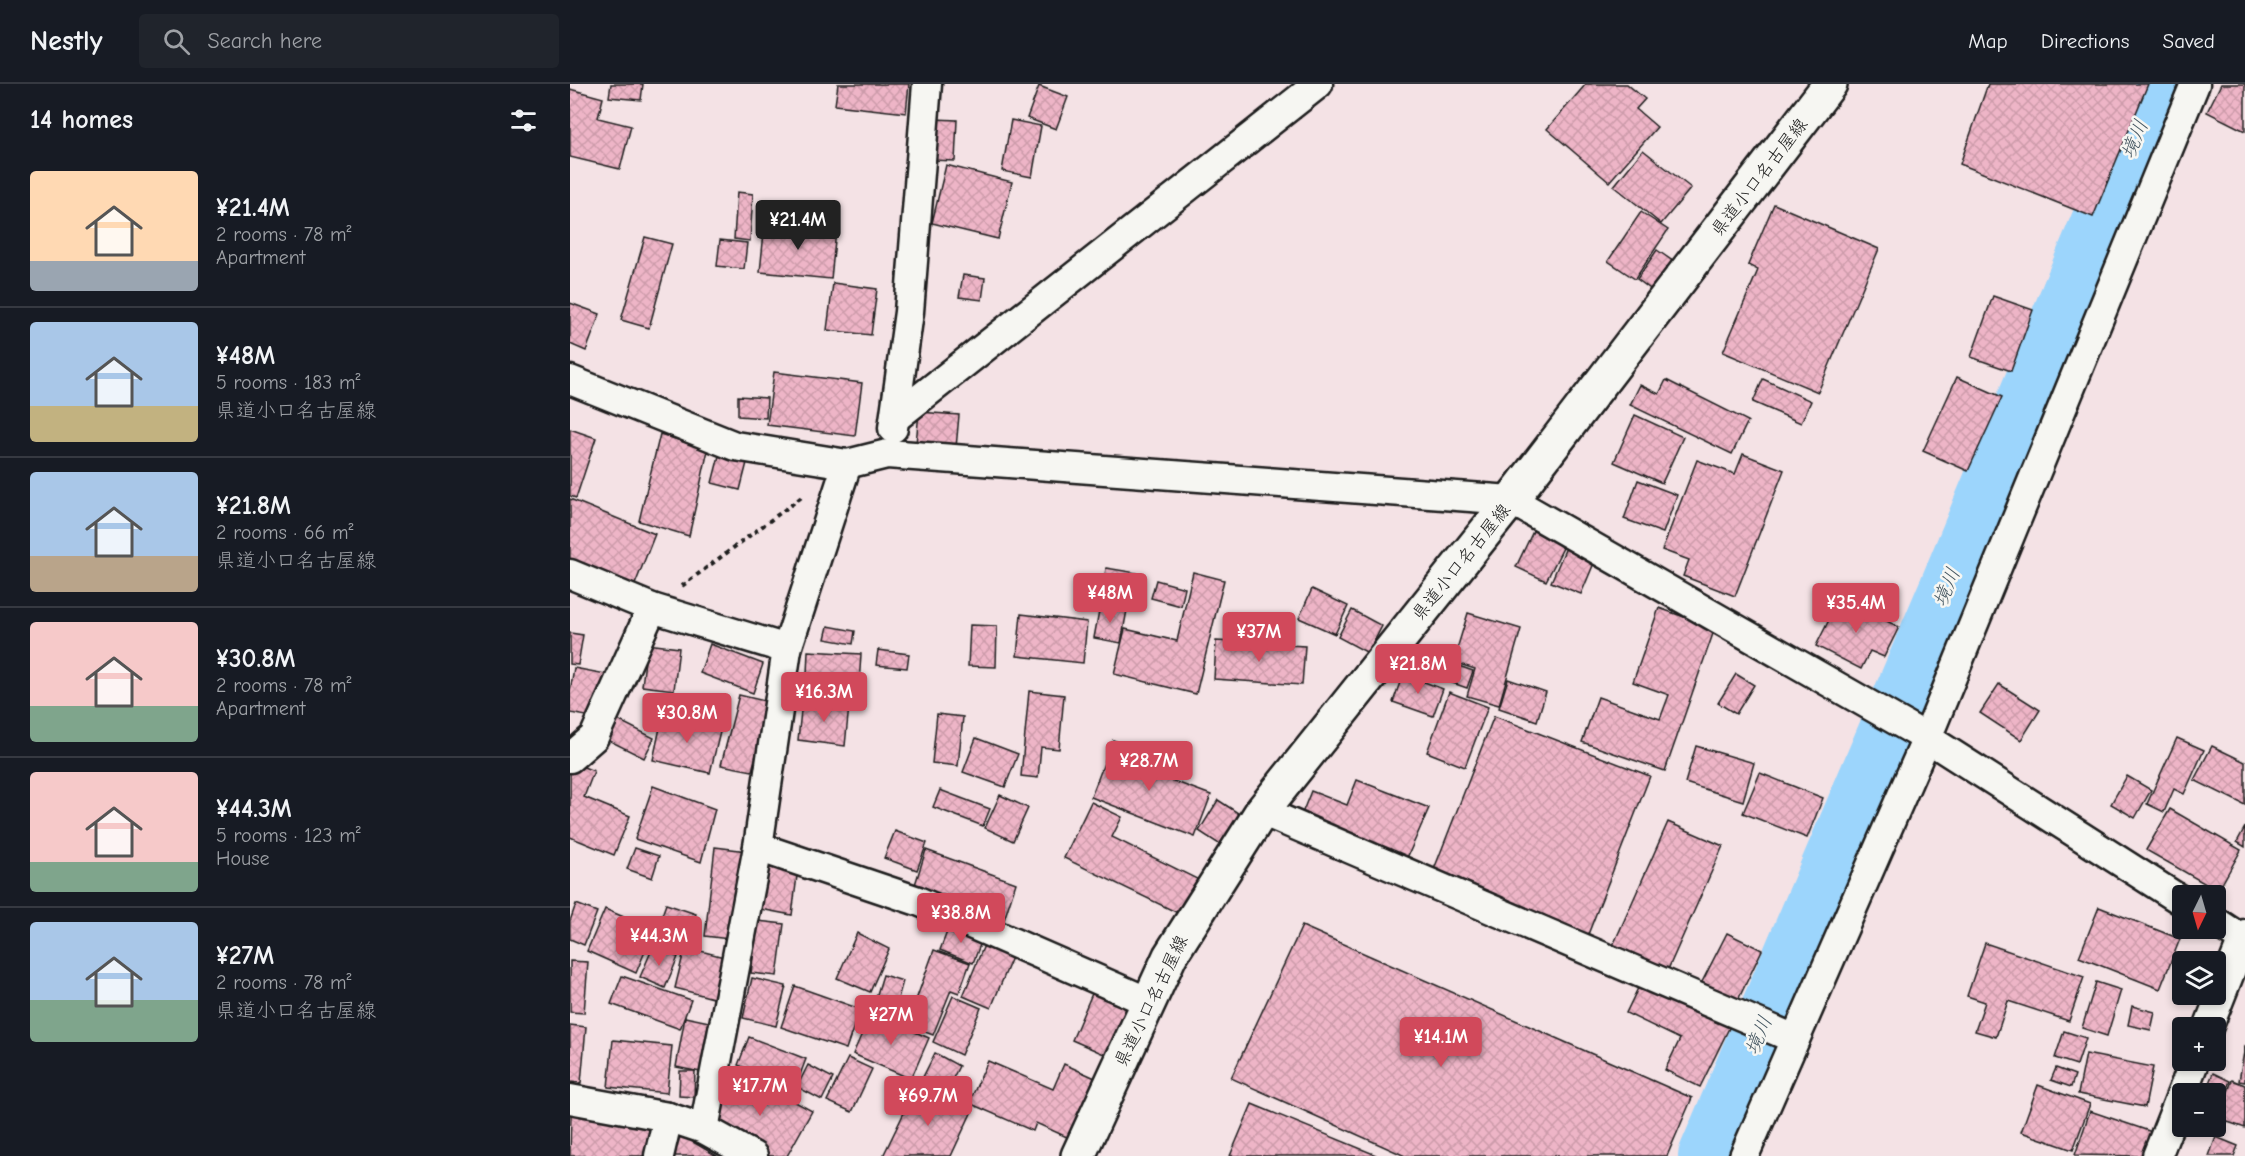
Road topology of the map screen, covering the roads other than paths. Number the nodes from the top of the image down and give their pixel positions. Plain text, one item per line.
1 (927, 84) edge
2 (1318, 84) edge
3 (1830, 84) edge
4 (2195, 84) edge
5 (570, 380) edge
6 (895, 418) junction
7 (886, 454) junction
8 (847, 464) junction
9 (1511, 500) junction
10 (570, 574) edge
11 (652, 608) junction
12 (787, 649) junction
13 (1927, 738) junction
14 (570, 758) edge
15 (1262, 811) junction
16 (758, 847) junction
17 (2172, 895) edge
18 (2226, 927) edge
19 (2244, 937) edge
20 (1149, 1002) junction
21 (2212, 1017) edge
22 (1795, 1039) junction
23 (2190, 1071) edge
24 (570, 1099) edge
25 (668, 1117) junction
26 (704, 1129) junction
27 (659, 1156) edge
28 (753, 1156) edge
29 (1078, 1156) edge
30 (1744, 1156) edge
31 (2157, 1156) edge

1 - 6 street
2 - 6 street
3 - 9 main road, 県道小口名古屋線
4 - 13 street
5 - 8 street
6 - 7 street
7 - 8 street
7 - 9 street
8 - 12 street
9 - 13 street
9 - 15 main road, 県道小口名古屋線
10 - 11 street
11 - 12 street
11 - 14 street
12 - 16 street
13 - 17 street
13 - 22 street
15 - 20 main road, 県道小口名古屋線
15 - 22 street
16 - 20 street
16 - 26 street
18 - 19 street
19 - 21 street
20 - 29 main road, 県道小口名古屋線
22 - 30 street
23 - 31 street
24 - 25 street
25 - 26 street
25 - 27 street
26 - 28 street

